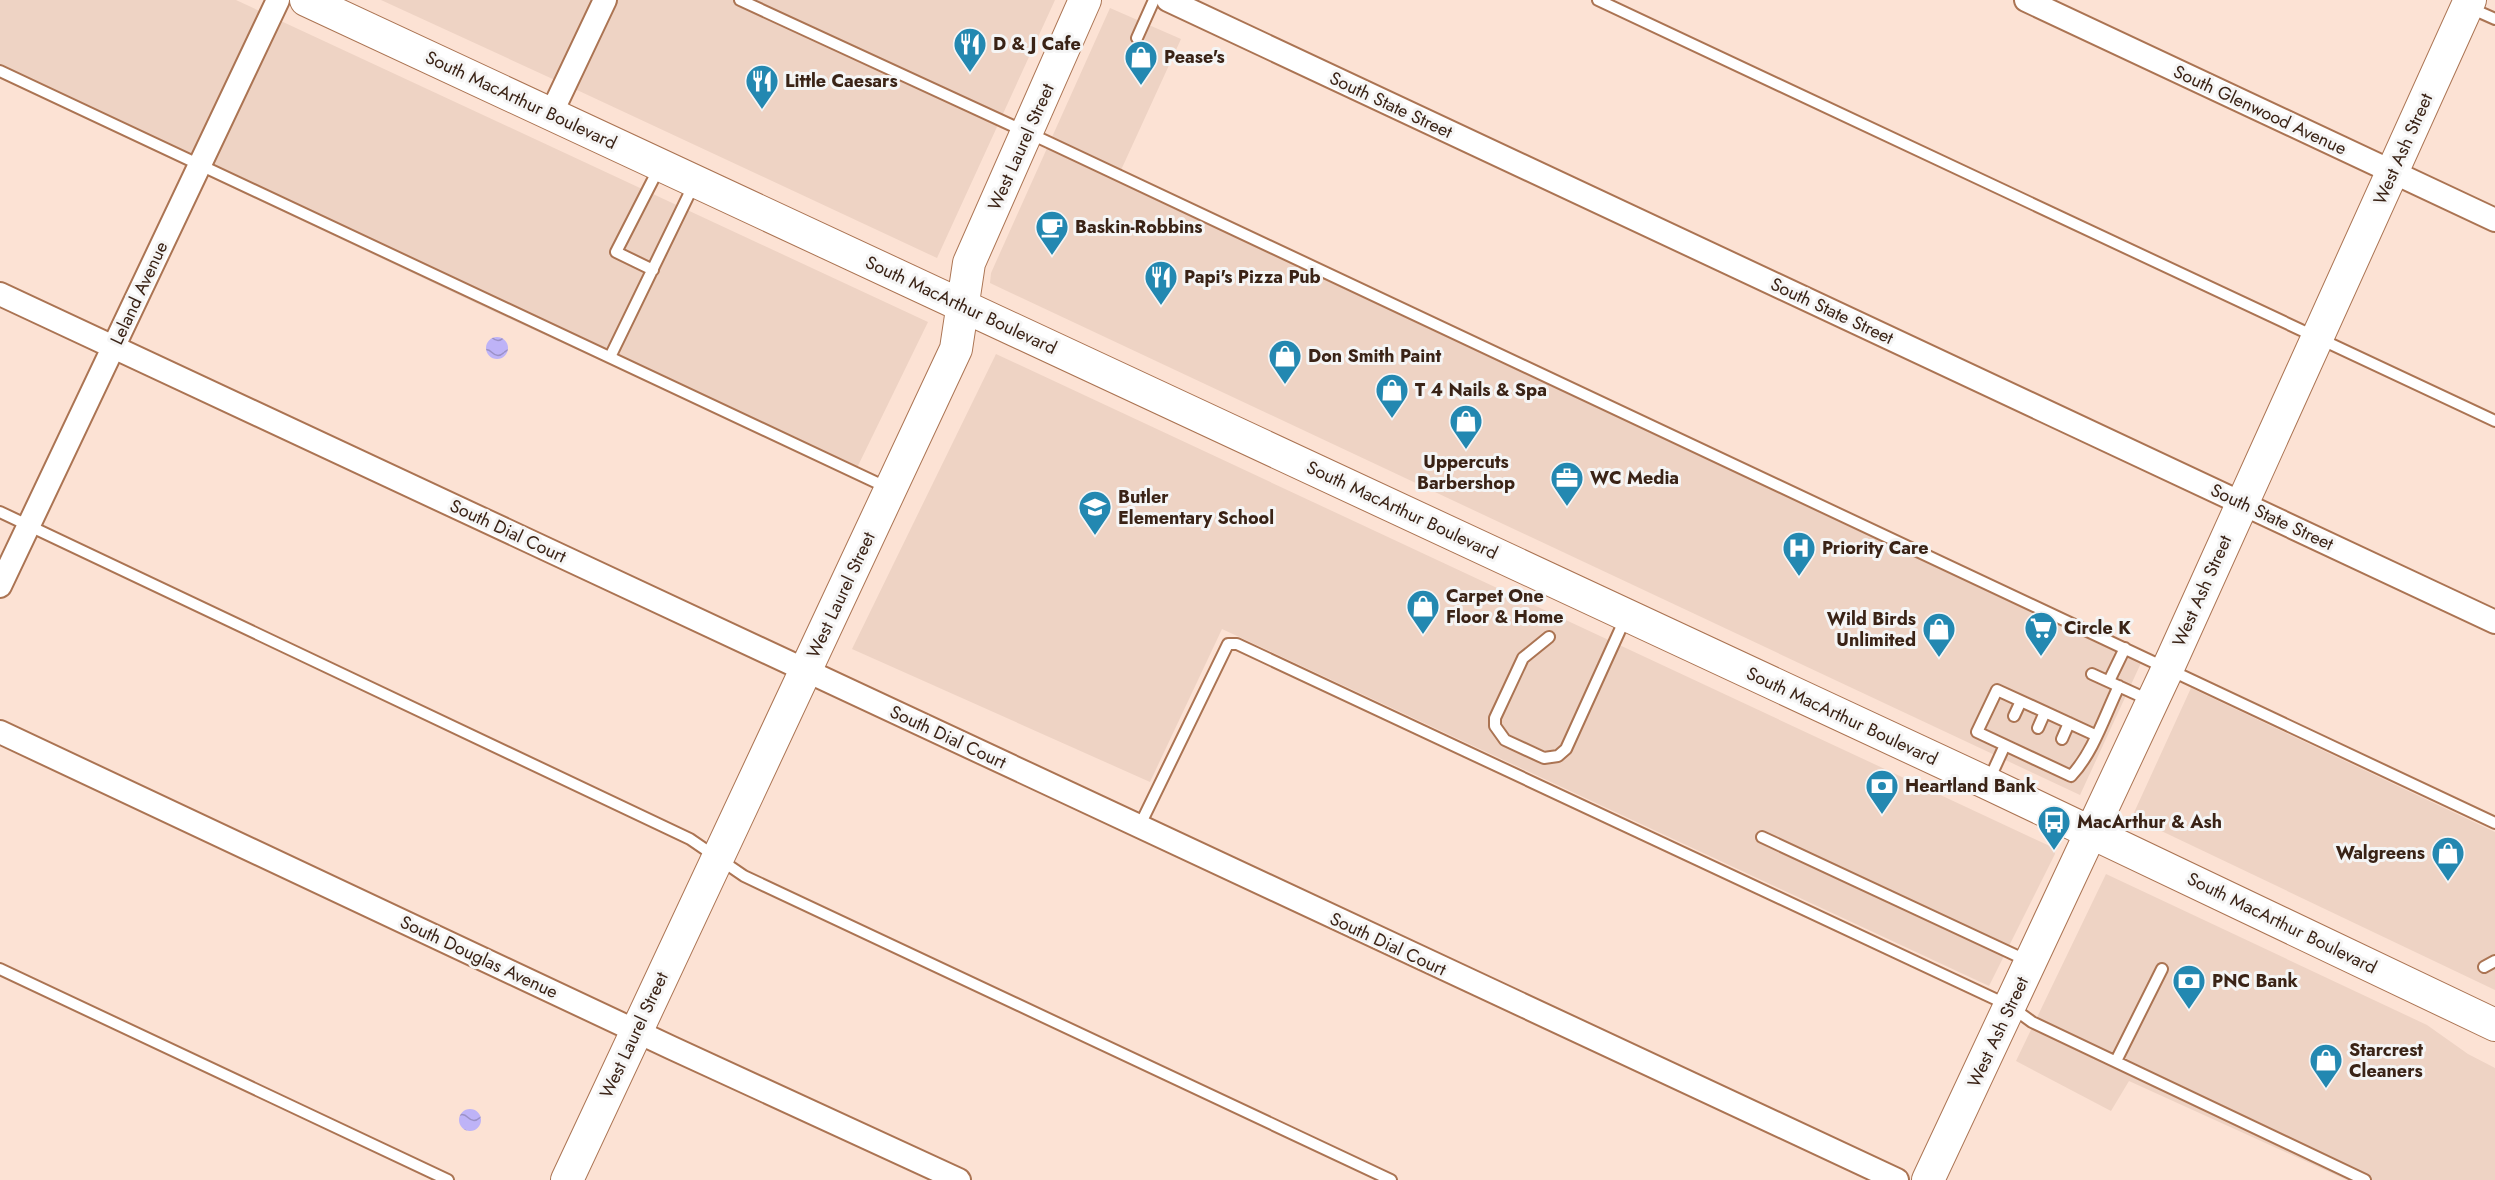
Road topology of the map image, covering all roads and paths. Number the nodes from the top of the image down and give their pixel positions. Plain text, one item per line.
1 (278, 0) edge
2 (306, 0) edge
3 (605, 0) edge
4 (740, 0) edge
5 (1085, 0) edge
6 (1154, 0) edge
7 (1168, 0) edge
8 (1598, 0) edge
9 (2026, 0) edge
10 (2464, 2) edge
11 (2495, 19) edge
12 (1137, 38) dead end
13 (0, 71) edge
14 (551, 114) junction
15 (1027, 133) junction
16 (200, 163) junction
17 (661, 165) junction
18 (2392, 172) junction
19 (695, 181) junction
20 (2495, 220) edge
21 (652, 270) junction
22 (0, 294) edge
23 (961, 304) junction
24 (2318, 336) junction
25 (113, 348) junction
26 (610, 357) junction
27 (2495, 421) edge
28 (891, 489) junction
29 (2242, 502) junction
30 (0, 512) edge
31 (29, 525) junction
32 (0, 586) edge
33 (1627, 615) junction
34 (2495, 622) edge
35 (1549, 638) dead end
36 (2125, 648) junction
37 (2168, 668) junction
38 (806, 670) junction
39 (2092, 674) dead end
40 (2114, 684) junction
41 (2021, 701) junction
42 (2152, 701) junction
43 (2045, 712) junction
44 (2014, 716) dead end
45 (2069, 723) junction
46 (2038, 728) dead end
47 (0, 732) edge
48 (2095, 735) junction
49 (2062, 739) dead end
50 (2004, 742) junction
51 (1987, 783) junction
52 (2495, 824) edge
53 (1139, 827) junction
54 (2092, 833) junction
55 (1762, 837) dead end
56 (717, 857) junction
57 (2495, 962) edge
58 (2031, 963) junction
59 (2484, 967) dead end
60 (0, 969) edge
61 (2162, 969) dead end
62 (2010, 1006) junction
63 (2495, 1025) edge
64 (636, 1030) junction
65 (2116, 1061) junction
66 (448, 1180) edge
67 (567, 1180) edge
68 (959, 1180) edge
69 (1390, 1180) edge
70 (1897, 1180) edge
71 (1928, 1180) edge
72 (2366, 1180) edge

1 - 16 street, Leland Avenue
2 - 14 street, South MacArthur Boulevard
3 - 14 street
4 - 15 lane
5 - 15 street, West Laurel Street
6 - 12 lane
7 - 29 street, South State Street
8 - 24 lane
9 - 18 street, South Glenwood Avenue
10 - 11 lane
10 - 18 street, West Ash Street
13 - 16 lane
14 - 17 street, South MacArthur Boulevard
15 - 23 street, West Laurel Street
15 - 36 lane
16 - 25 street, Leland Avenue
16 - 26 lane
17 - 19 street, South MacArthur Boulevard
17 - 21 lane
18 - 20 street, South Glenwood Avenue
18 - 24 street, West Ash Street
19 - 21 lane
19 - 23 street, South MacArthur Boulevard
21 - 26 lane
22 - 25 street, South Dial Court
23 - 28 street, West Laurel Street
23 - 33 street, South MacArthur Boulevard
24 - 27 lane
24 - 29 street, West Ash Street
25 - 31 street, Leland Avenue
25 - 38 street, South Dial Court
26 - 28 lane
28 - 38 street, West Laurel Street
29 - 34 street, South State Street
29 - 37 street, West Ash Street
30 - 31 lane
31 - 32 street, Leland Avenue
31 - 56 lane
33 - 35 lane
33 - 51 street, South MacArthur Boulevard
36 - 37 lane
36 - 40 lane
37 - 42 street, West Ash Street
37 - 52 lane
38 - 53 street, South Dial Court
38 - 56 street, West Laurel Street
39 - 40 lane
40 - 42 lane
40 - 48 lane
41 - 43 lane
41 - 44 lane
41 - 50 lane
42 - 54 street, West Ash Street
43 - 45 lane
43 - 46 lane
45 - 48 lane
45 - 49 lane
47 - 64 street, South Douglas Avenue
48 - 50 lane
50 - 51 lane
51 - 54 street, South MacArthur Boulevard
53 - 62 lane
53 - 70 street, South Dial Court
54 - 58 street, West Ash Street
54 - 63 street, South MacArthur Boulevard
55 - 58 lane
56 - 64 street, West Laurel Street
56 - 69 lane
57 - 59 lane
58 - 62 street, West Ash Street
60 - 66 lane
61 - 65 lane
62 - 65 lane
62 - 71 street, West Ash Street
64 - 67 street, West Laurel Street
64 - 68 street, South Douglas Avenue
65 - 72 lane

